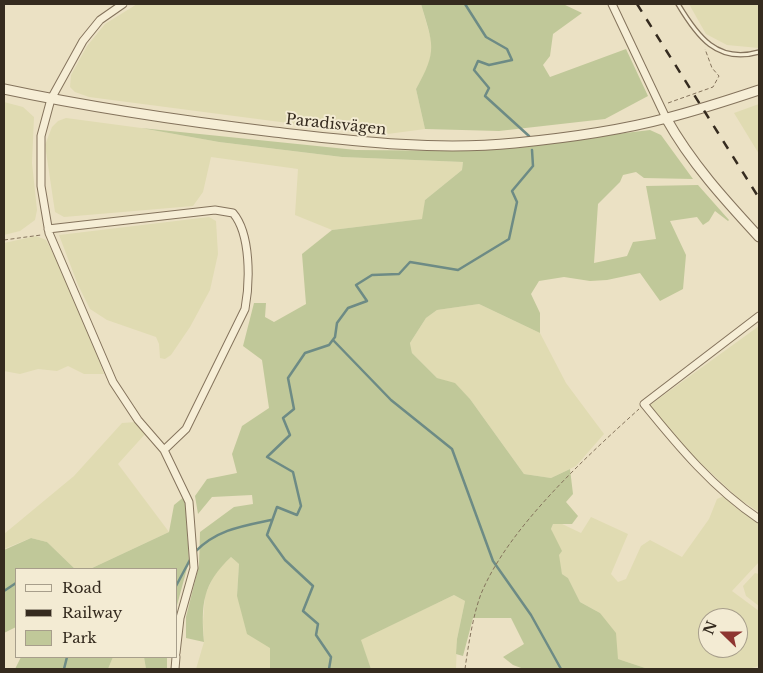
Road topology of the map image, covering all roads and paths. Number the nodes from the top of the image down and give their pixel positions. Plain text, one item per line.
1 (122, 4) edge
2 (612, 4) edge
3 (678, 4) edge
4 (703, 41) junction
5 (759, 52) edge
6 (4, 89) edge
7 (759, 90) edge
8 (51, 100) junction
9 (662, 106) junction
10 (666, 118) junction
11 (48, 231) junction
12 (759, 237) edge
13 (4, 240) edge
14 (759, 316) edge
15 (644, 404) junction
16 (164, 450) junction
17 (759, 520) edge
18 (178, 636) edge
19 (465, 669) edge

1 - 8 street
2 - 9 street
3 - 4 lane
4 - 5 lane
4 - 9 path
6 - 8 street, Paradisvägen
7 - 10 street, Paradisvägen
8 - 10 street, Paradisvägen
8 - 11 street
9 - 10 street
10 - 12 street
11 - 13 path
11 - 16 street
11 - 16 street
14 - 15 street
15 - 17 street
15 - 19 path
16 - 18 street

